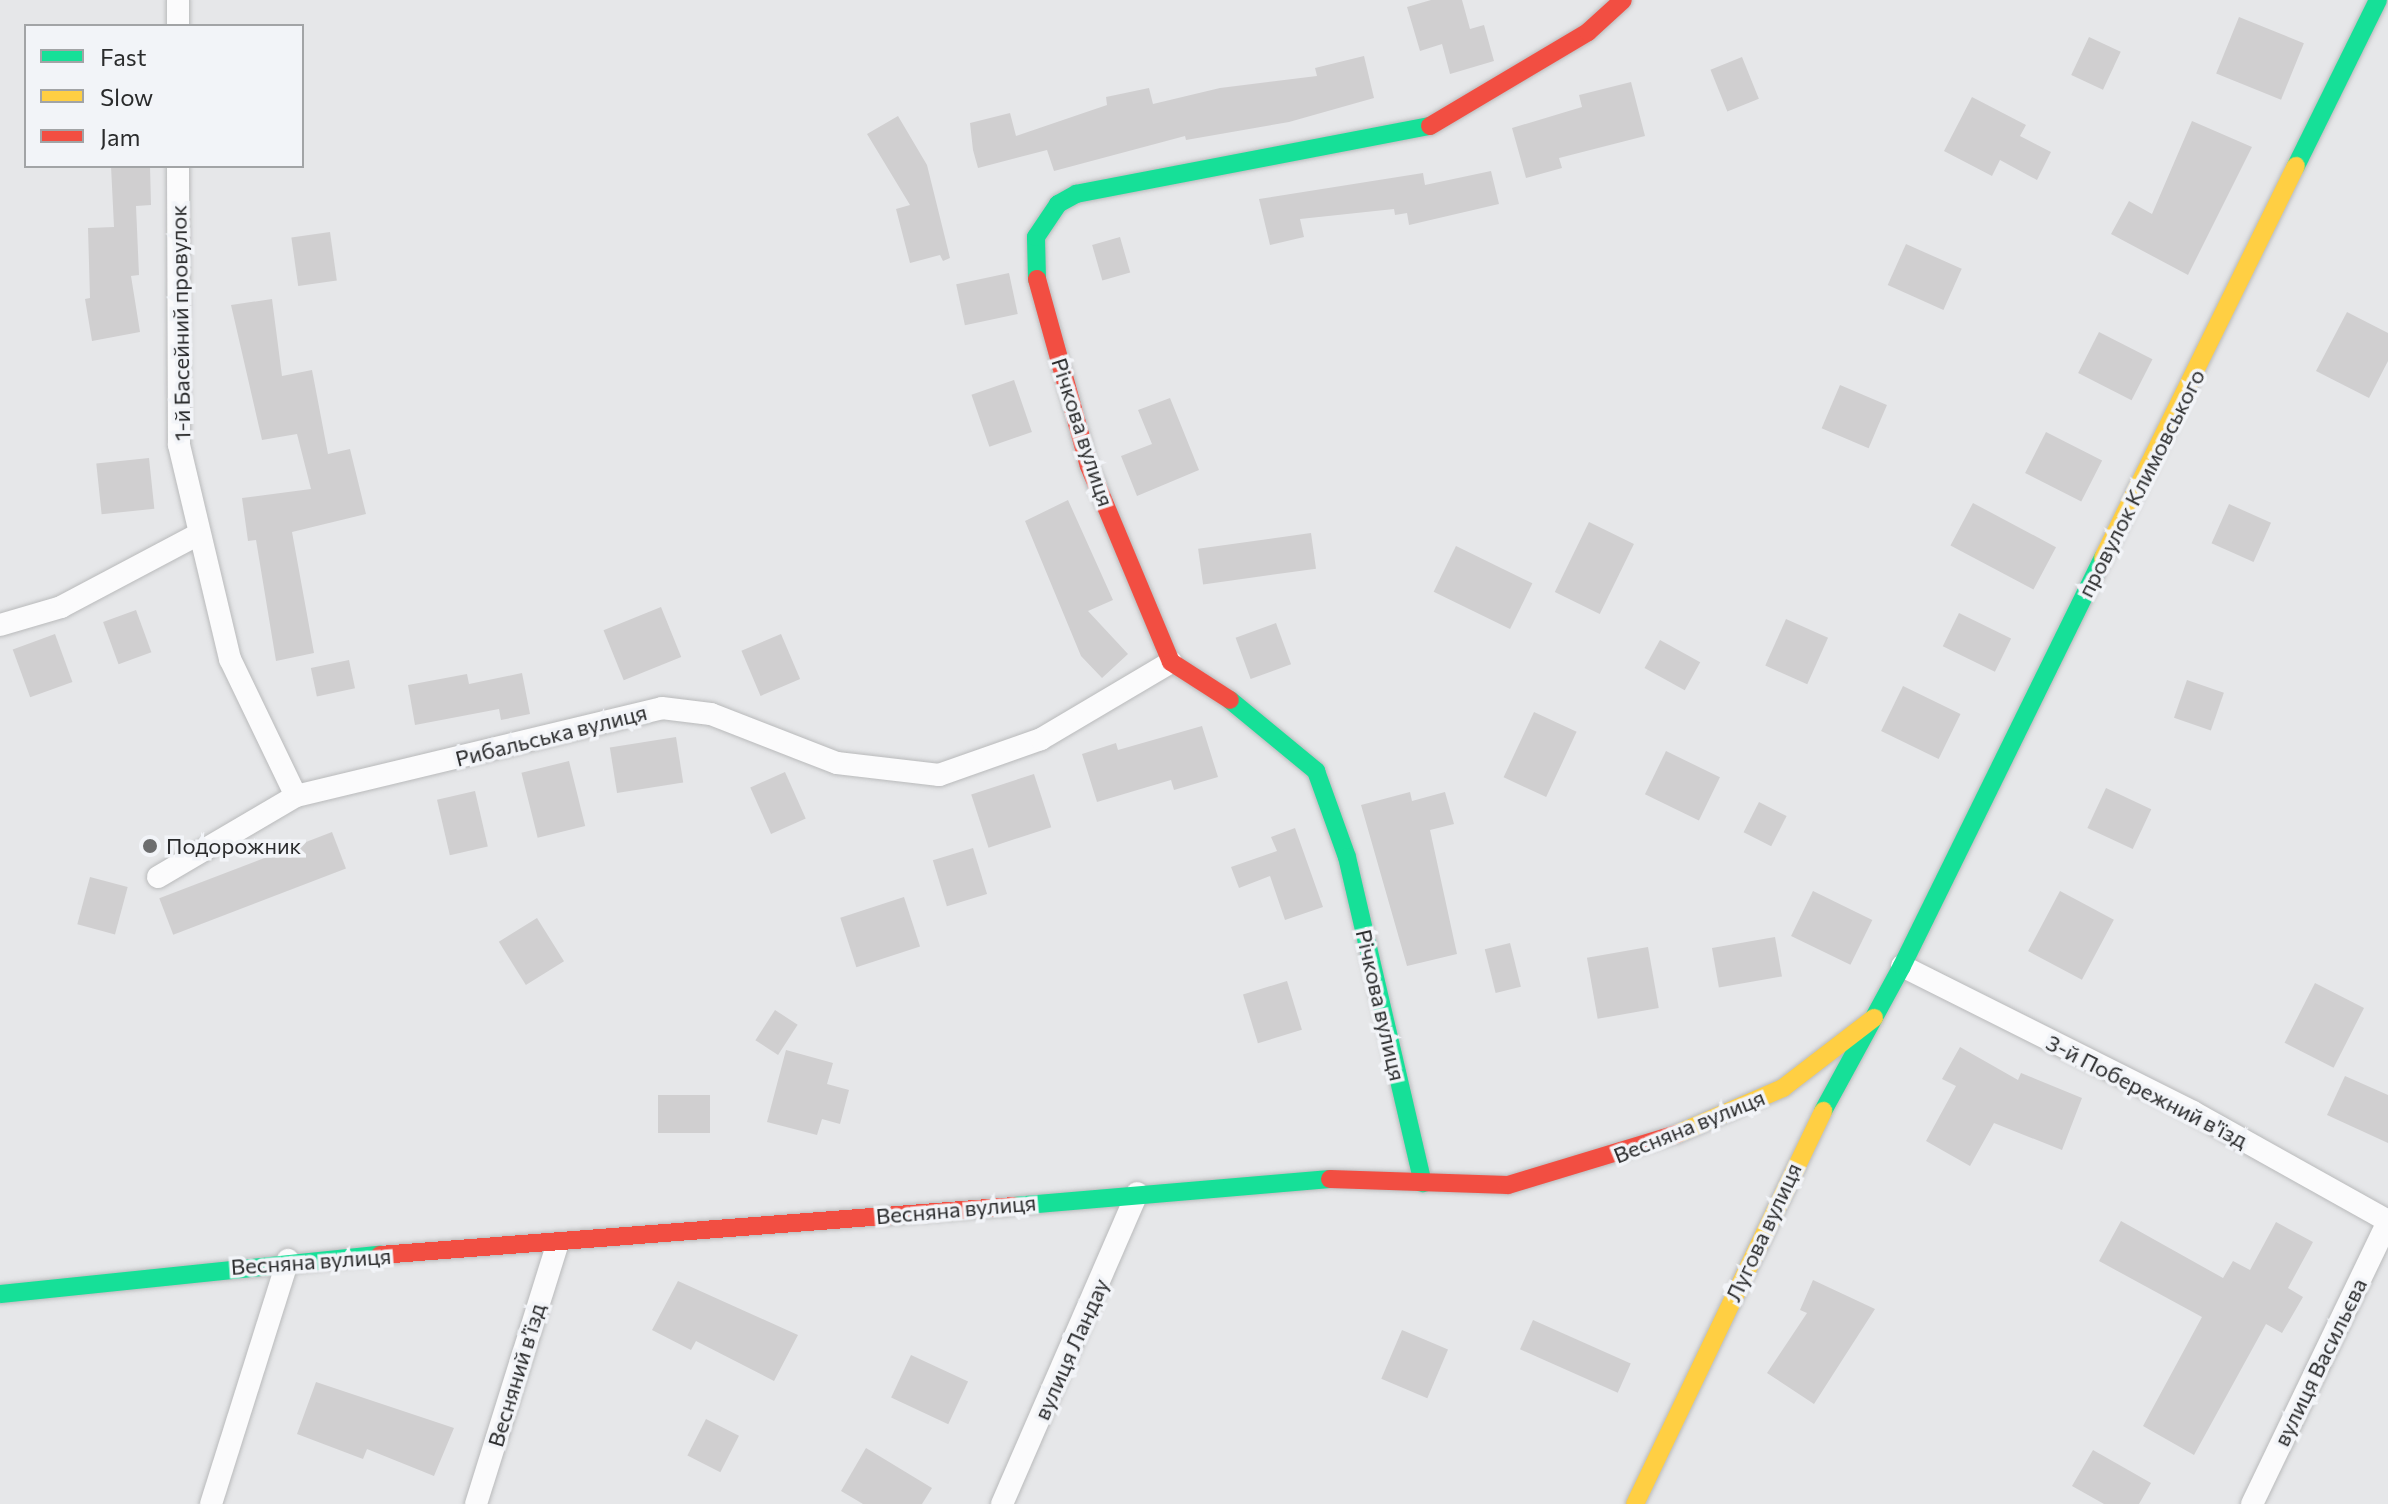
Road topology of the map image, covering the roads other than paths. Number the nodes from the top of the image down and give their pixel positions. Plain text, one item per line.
1 (178, 0) edge
2 (1623, 0) edge
3 (2378, 0) edge
4 (178, 24) edge
5 (178, 168) edge
6 (199, 534) junction
7 (0, 625) edge
8 (1171, 662) junction
9 (296, 796) junction
10 (158, 877) dead end
11 (1902, 966) junction
12 (1874, 1018) junction
13 (1423, 1183) junction
14 (1137, 1193) junction
15 (2388, 1221) edge
16 (557, 1245) junction
17 (288, 1260) junction
18 (0, 1294) edge
19 (211, 1504) edge
20 (476, 1504) edge
21 (1002, 1504) edge
22 (1635, 1504) edge
23 (2252, 1504) edge

1 - 4 street
2 - 8 street, Річкова вулиця
3 - 11 street, провулок Климовського
5 - 6 street, 1-й Басейний провулок
6 - 7 street
6 - 9 street, 1-й Басейний провулок
8 - 9 street, Рибальська вулиця
8 - 13 street, Річкова вулиця
9 - 10 street, Рибальська вулиця
11 - 12 street, Лугова вулиця
11 - 15 street, 3-й Побережний в'їзд
12 - 13 street, Весняна вулиця
12 - 22 street, Лугова вулиця
13 - 14 street, Весняна вулиця
14 - 16 street, Весняна вулиця
14 - 21 street, вулиця Ландау
15 - 23 street, вулиця Васильєва
16 - 17 street, Весняна вулиця
16 - 20 street, Весняний вʼїзд
17 - 18 street, Весняна вулиця
17 - 19 street

